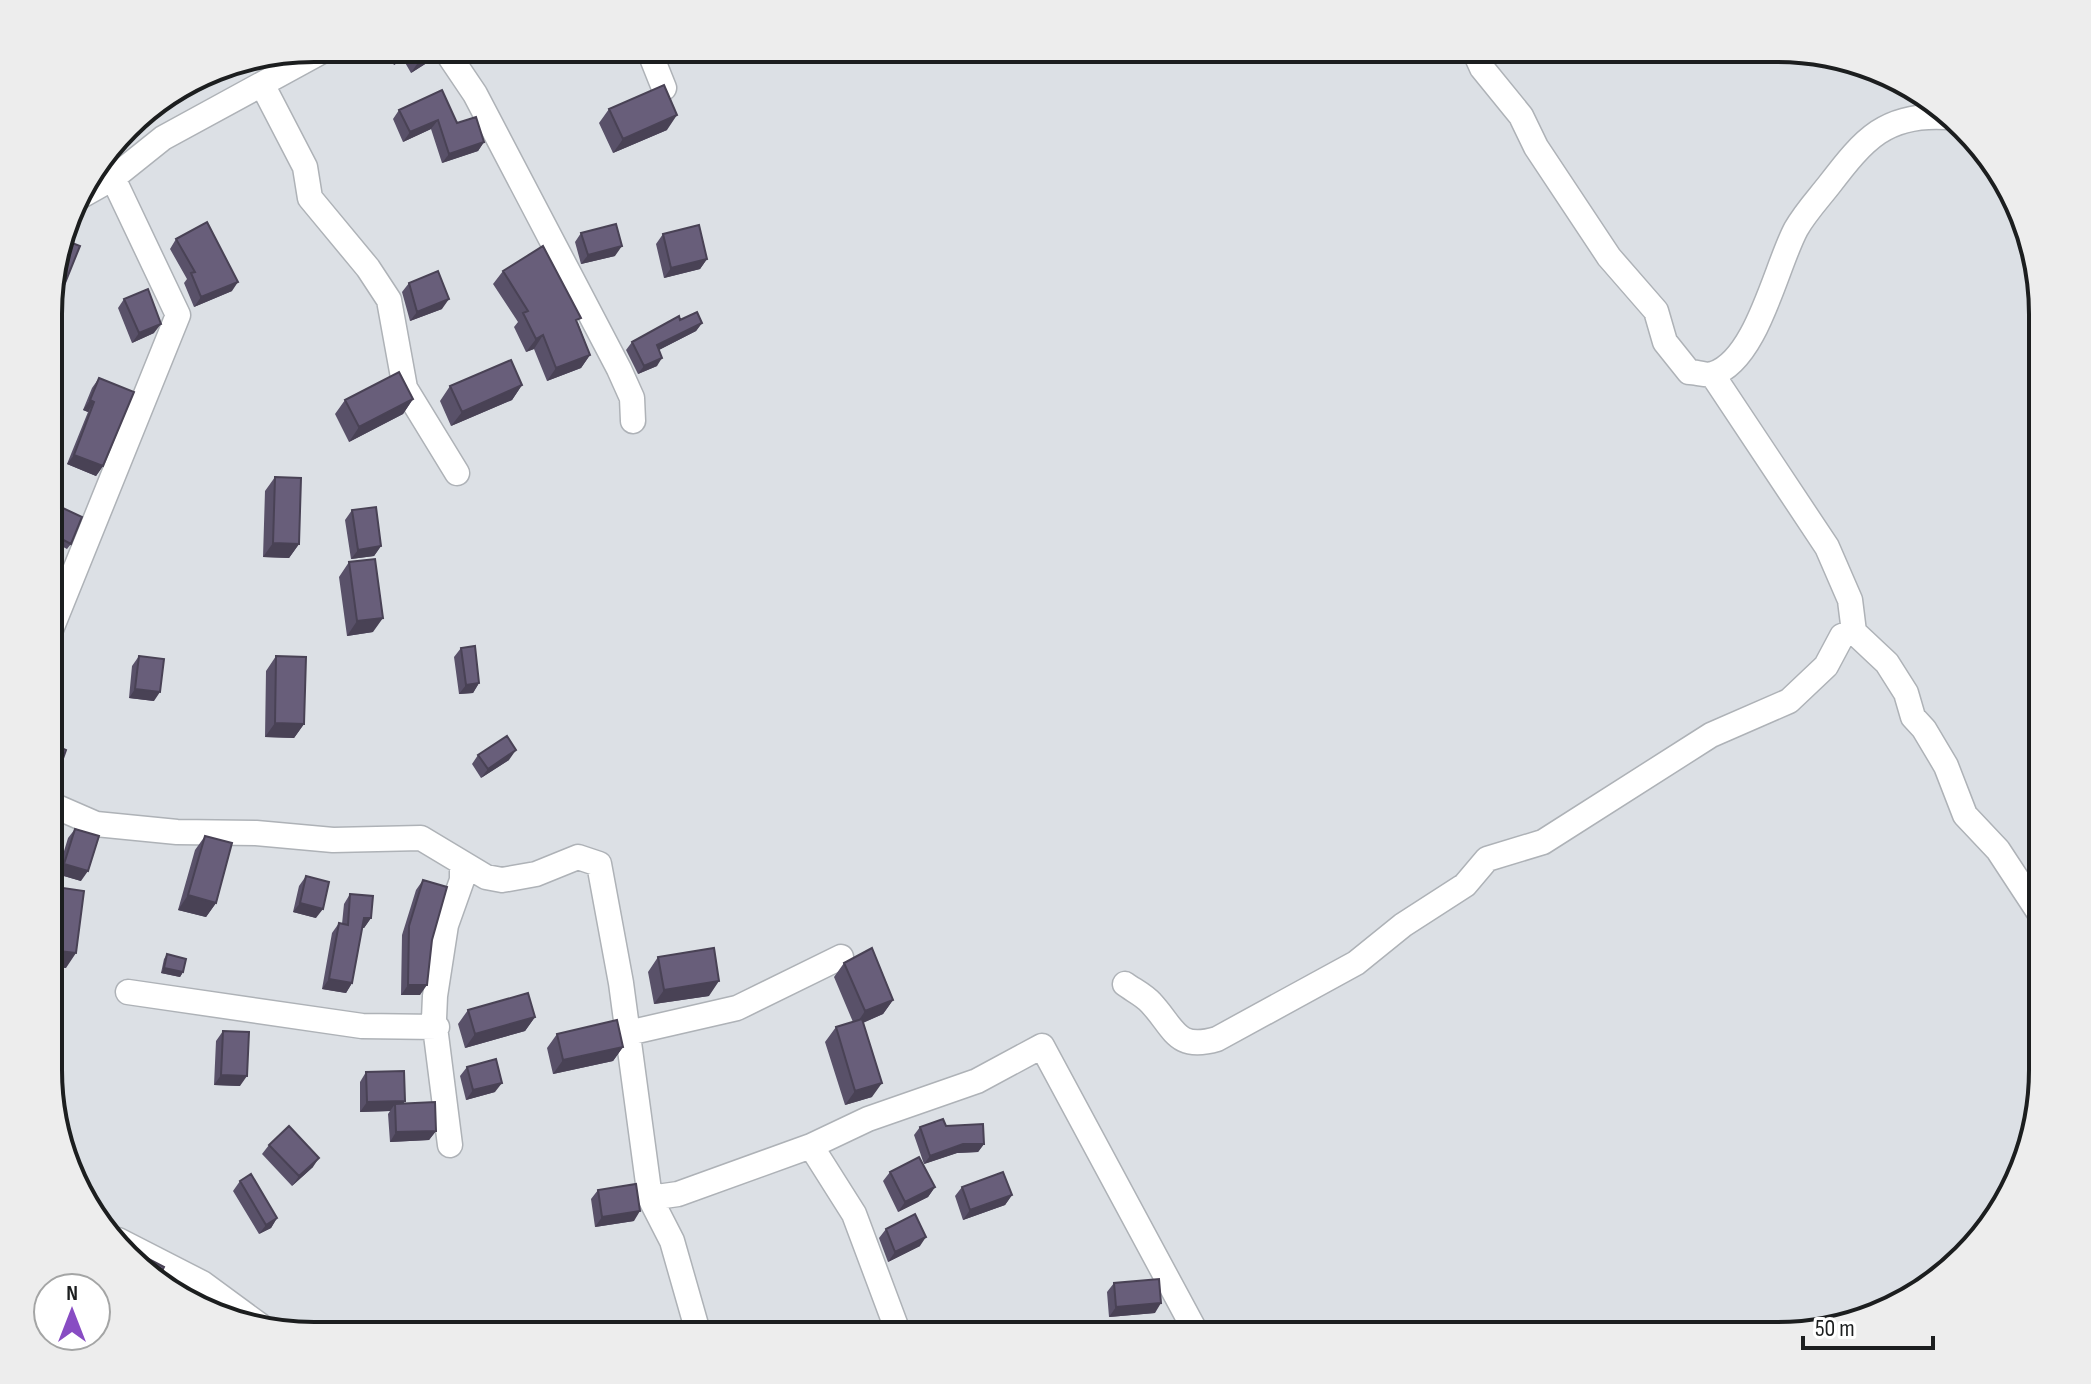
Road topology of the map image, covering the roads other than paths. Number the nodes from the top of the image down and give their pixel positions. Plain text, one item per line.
1 (453, 62) edge
2 (654, 62) edge
3 (1479, 62) edge
4 (303, 63) edge
5 (263, 86) junction
6 (664, 88) edge
7 (1932, 116) edge
8 (113, 178) junction
9 (96, 187) edge
10 (1712, 374) junction
11 (633, 421) dead end
12 (457, 473) dead end
13 (62, 602) edge
14 (1854, 632) junction
15 (62, 809) edge
16 (462, 863) junction
17 (2028, 896) edge
18 (841, 957) dead end
19 (1125, 984) dead end
20 (128, 992) dead end
21 (437, 1027) junction
22 (628, 1033) junction
23 (450, 1145) dead end
24 (811, 1146) junction
25 (650, 1198) junction
26 (138, 1250) edge
27 (235, 1308) edge
28 (1190, 1321) edge
29 (695, 1322) edge
30 (894, 1322) edge

1 - 11 street
2 - 6 street
3 - 10 street
4 - 5 street
5 - 8 street
5 - 12 street
7 - 10 street
8 - 9 street
8 - 13 street
10 - 14 street
14 - 17 street
14 - 19 street
15 - 16 street
16 - 21 street
16 - 22 street
18 - 22 street
20 - 21 street
21 - 23 street
22 - 25 street
24 - 25 street
24 - 28 street
24 - 30 street
25 - 29 street
26 - 27 street

